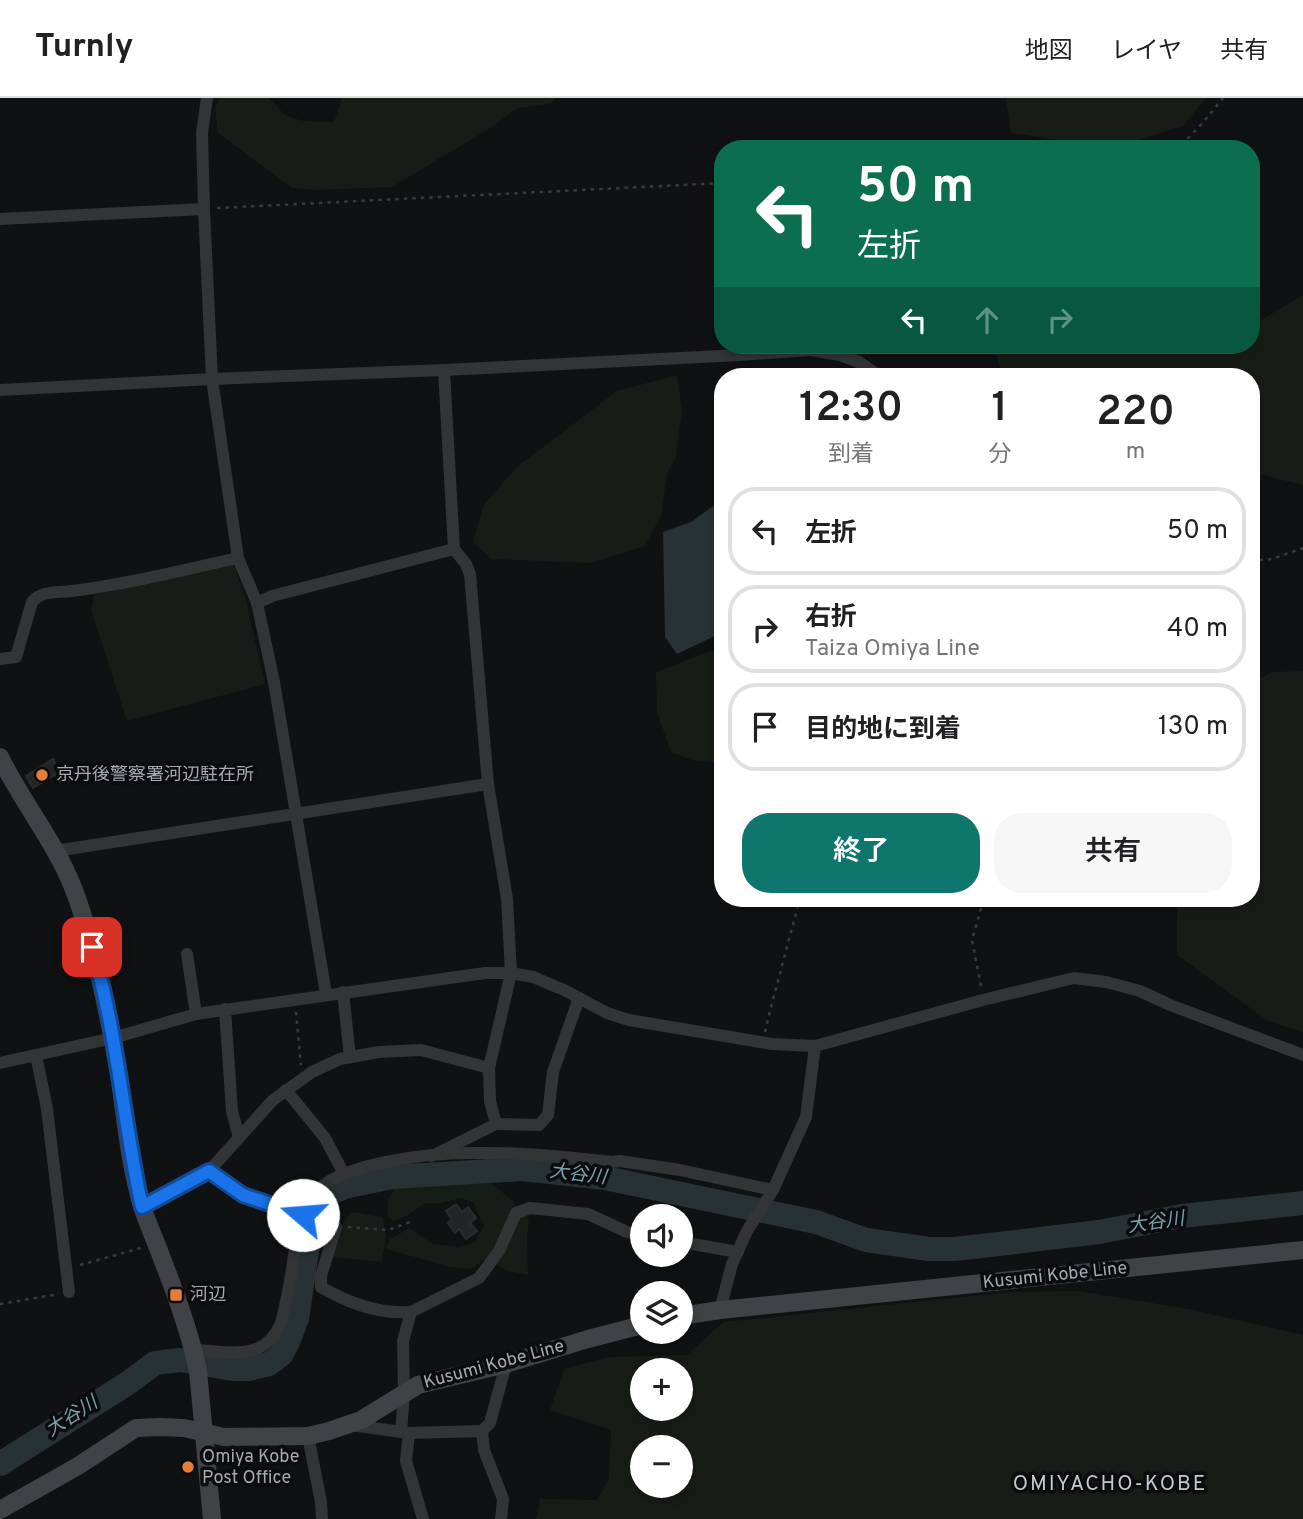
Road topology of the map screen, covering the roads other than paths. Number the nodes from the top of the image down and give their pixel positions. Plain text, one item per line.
1 (207, 98) edge
2 (204, 209) junction
3 (0, 219) edge
4 (754, 354) edge
5 (833, 354) edge
6 (868, 368) edge
7 (443, 370) junction
8 (212, 379) junction
9 (0, 390) edge
10 (454, 549) junction
11 (238, 558) junction
12 (257, 603) junction
13 (0, 659) edge
14 (0, 757) edge
15 (488, 784) junction
16 (296, 815) junction
17 (55, 851) junction
18 (187, 954) dead end
19 (511, 973) junction
20 (343, 992) junction
21 (326, 994) junction
22 (579, 998) junction
23 (225, 1009) junction
24 (196, 1014) junction
25 (113, 1038) junction
26 (815, 1045) junction
27 (36, 1055) junction
28 (1303, 1055) edge
29 (350, 1057) junction
30 (0, 1063) edge
31 (489, 1068) junction
32 (286, 1090) junction
33 (496, 1125) junction
34 (239, 1138) junction
35 (432, 1156) junction
36 (209, 1171) junction
37 (344, 1174) junction
38 (773, 1190) junction
39 (142, 1207) junction
40 (307, 1217) junction
41 (630, 1233) edge
42 (693, 1244) edge
43 (1303, 1250) edge
44 (738, 1251) junction
45 (69, 1292) road end
46 (720, 1310) junction
47 (411, 1312) junction
48 (693, 1314) edge
49 (630, 1328) edge
50 (195, 1359) junction
51 (506, 1364) junction
52 (404, 1394) junction
53 (346, 1425) junction
54 (482, 1431) junction
55 (205, 1432) junction
56 (405, 1433) junction
57 (308, 1436) junction
58 (0, 1510) edge
59 (212, 1519) edge
60 (322, 1519) edge
61 (423, 1519) edge
62 (500, 1519) edge

1 - 2 street
2 - 3 street
2 - 8 street
4 - 7 street
5 - 6 street
7 - 8 street
7 - 10 street
8 - 9 street
8 - 11 street
10 - 12 street
10 - 15 street
11 - 12 street
11 - 13 street
12 - 16 street
14 - 17 main road
15 - 16 street
15 - 19 street
16 - 17 street
16 - 21 street
17 - 25 main road
18 - 24 street
19 - 20 street
19 - 22 street
19 - 31 street
20 - 21 street
20 - 29 street
21 - 23 street
22 - 26 street
22 - 33 street
23 - 24 street
23 - 34 street
24 - 25 street
25 - 27 street
25 - 39 main road
26 - 28 street
26 - 38 street
27 - 30 street
27 - 45 street
29 - 31 street
29 - 32 street
31 - 33 street
32 - 34 street
32 - 37 street
33 - 35 street
34 - 36 street
35 - 37 street
35 - 38 street
36 - 39 street
36 - 40 street
37 - 40 street
38 - 44 street
39 - 50 main road
40 - 47 street
40 - 50 street
41 - 47 street
42 - 44 street
43 - 46 main road, Kusumi Kobe Line
44 - 46 street
46 - 48 main road, Kusumi Kobe Line
47 - 52 street
49 - 51 main road, Kusumi Kobe Line
50 - 55 main road
51 - 52 main road, Kusumi Kobe Line
51 - 54 street
52 - 53 main road, Kusumi Kobe Line
52 - 56 street
53 - 56 street
53 - 57 main road, Kusumi Kobe Line
54 - 56 street
54 - 62 street
55 - 57 main road, Kusumi Kobe Line
55 - 58 main road, Kusumi Kobe Line
55 - 59 main road
56 - 61 street
57 - 60 street

